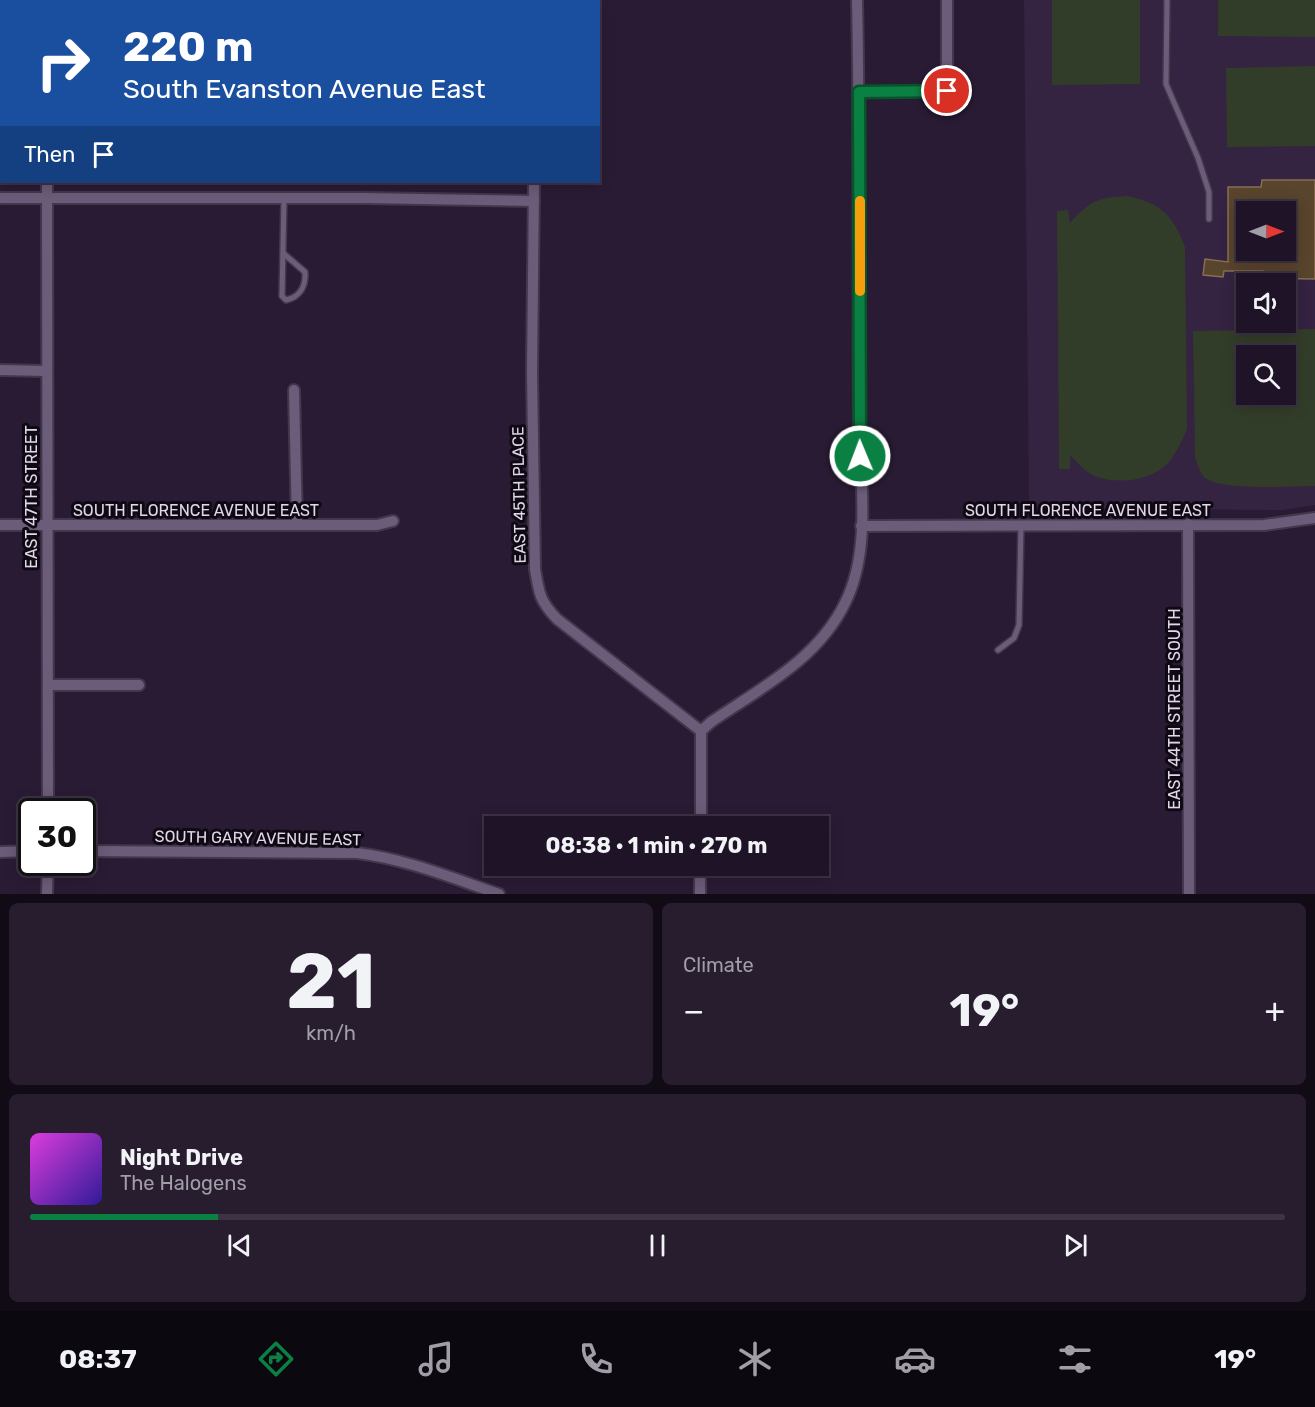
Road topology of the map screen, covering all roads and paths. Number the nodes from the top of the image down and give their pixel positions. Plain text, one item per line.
1 (857, 0) edge
2 (947, 0) edge
3 (1167, 0) edge
4 (859, 92) junction
5 (47, 183) edge
6 (534, 183) edge
7 (47, 197) junction
8 (0, 198) edge
9 (284, 198) junction
10 (534, 201) junction
11 (1209, 219) dead end
12 (283, 253) junction
13 (0, 370) edge
14 (46, 370) junction
15 (294, 390) dead end
16 (1315, 518) edge
17 (393, 521) dead end
18 (1188, 524) junction
19 (0, 525) edge
20 (47, 525) junction
21 (297, 525) junction
22 (1021, 525) junction
23 (861, 526) junction
24 (998, 650) dead end
25 (48, 685) junction
26 (139, 685) dead end
27 (701, 731) junction
28 (48, 798) edge
29 (701, 816) edge
30 (18, 851) edge
31 (96, 851) edge
32 (0, 852) edge
33 (48, 876) edge
34 (700, 876) edge
35 (48, 894) edge
36 (499, 894) edge
37 (700, 894) edge
38 (1189, 894) edge

1 - 4 street
2 - 4 street
3 - 11 lane
4 - 23 street
5 - 7 street, EAST 47TH STREET
6 - 10 street, EAST 45TH PLACE
7 - 8 street
7 - 9 street
7 - 14 street, EAST 47TH STREET
9 - 10 street
9 - 12 lane
10 - 27 street, EAST 45TH PLACE
12 - 12 lane
13 - 14 street
14 - 20 street, EAST 47TH STREET
15 - 21 street
16 - 18 street, SOUTH FLORENCE AVENUE EAST
17 - 21 street, SOUTH FLORENCE AVENUE EAST
18 - 22 street, SOUTH FLORENCE AVENUE EAST
18 - 38 street, EAST 44TH STREET SOUTH
19 - 20 street, SOUTH FLORENCE AVENUE EAST
20 - 21 street, SOUTH FLORENCE AVENUE EAST
20 - 25 street, EAST 47TH STREET
22 - 23 street, SOUTH FLORENCE AVENUE EAST
22 - 24 lane
23 - 27 street
25 - 26 street
25 - 28 street, EAST 47TH STREET
27 - 29 street
30 - 32 street
31 - 36 street, SOUTH GARY AVENUE EAST
33 - 35 street
34 - 37 street

